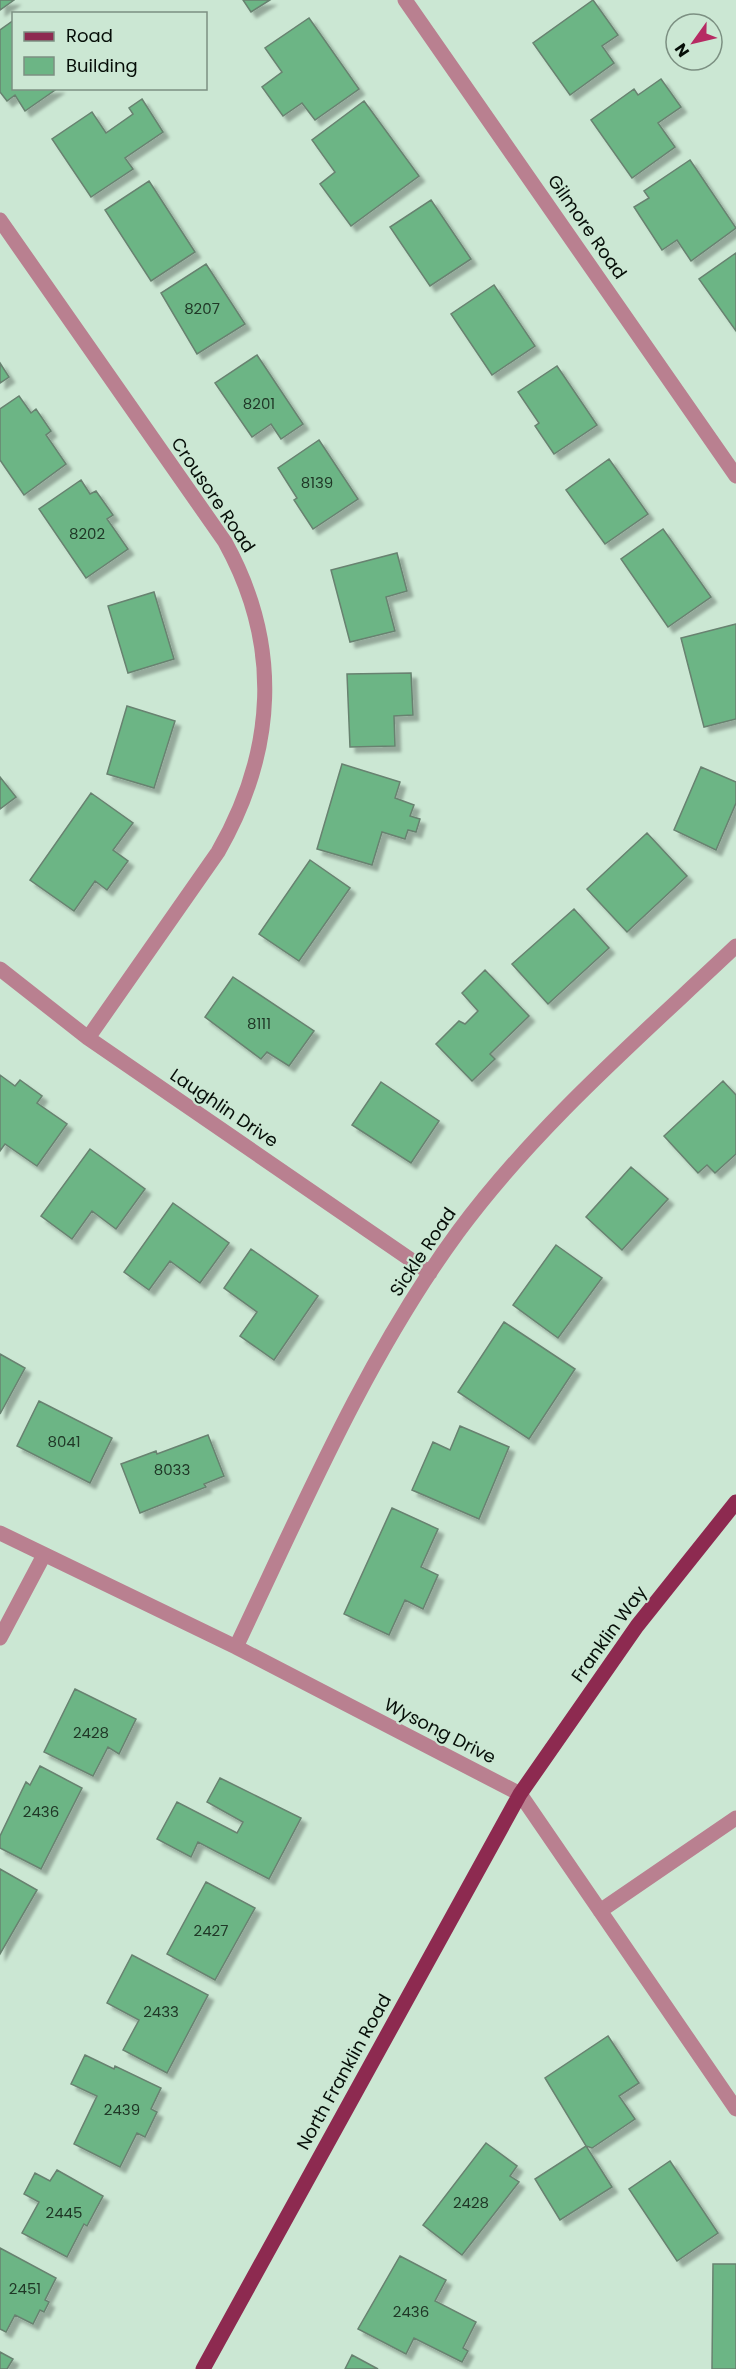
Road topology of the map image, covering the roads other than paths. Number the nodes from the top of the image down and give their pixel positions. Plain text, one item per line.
1 (405, 0) edge
2 (0, 220) edge
3 (736, 476) edge
4 (736, 946) edge
5 (0, 969) edge
6 (88, 1038) junction
7 (430, 1273) junction
8 (736, 1502) edge
9 (0, 1533) edge
10 (44, 1555) junction
11 (0, 1638) edge
12 (236, 1647) junction
13 (520, 1794) junction
14 (736, 1818) edge
15 (600, 1911) junction
16 (736, 2109) edge
17 (203, 2369) edge

1 - 3 street, Gilmore Road
2 - 6 street, Crousore Road
4 - 7 street, Sickle Road
5 - 6 street, Laughlin Drive
6 - 7 street, Laughlin Drive
7 - 12 street, Sickle Road
8 - 13 main road, Franklin Way
9 - 10 street, Wysong Drive
10 - 11 street
10 - 12 street, Wysong Drive
12 - 13 street, Wysong Drive
13 - 15 street, Wysong Drive
13 - 17 main road, North Franklin Road
14 - 15 street
15 - 16 street, Wysong Drive

